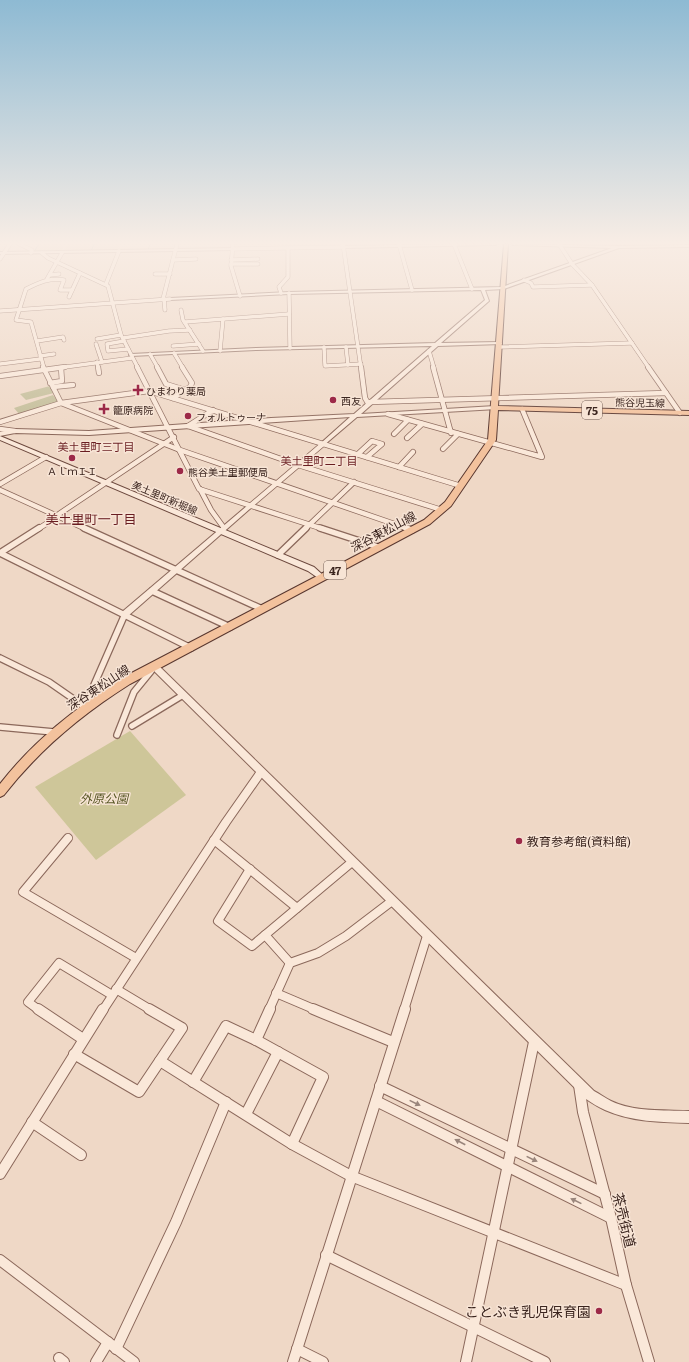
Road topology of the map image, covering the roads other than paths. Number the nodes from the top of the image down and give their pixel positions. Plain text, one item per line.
1 (37, 308) edge
2 (113, 308) edge
3 (289, 308) edge
4 (352, 308) edge
5 (478, 308) edge
6 (501, 308) edge
7 (607, 308) edge
8 (18, 309) junction
9 (181, 310) dead end
10 (0, 311) edge
11 (289, 314) junction
12 (223, 319) junction
13 (185, 322) junction
14 (190, 330) junction
15 (165, 331) junction
16 (166, 336) dead end
17 (123, 338) junction
18 (96, 339) dead end
19 (64, 340) dead end
20 (37, 341) junction
21 (631, 342) junction
22 (96, 344) dead end
23 (199, 344) junction
24 (435, 345) junction
25 (500, 345) junction
26 (173, 346) dead end
27 (358, 346) junction
28 (324, 347) junction
29 (346, 347) junction
30 (290, 348) junction
31 (128, 349) junction
32 (220, 351) junction
33 (429, 351) junction
34 (203, 352) junction
35 (174, 353) junction
36 (54, 354) dead end
37 (150, 354) junction
38 (131, 356) junction
39 (40, 358) junction
40 (100, 362) junction
41 (0, 364) edge
42 (361, 364) junction
43 (348, 365) junction
44 (61, 368) junction
45 (44, 370) junction
46 (99, 373) dead end
47 (0, 376) edge
48 (50, 383) junction
49 (73, 385) dead end
50 (53, 387) junction
51 (185, 390) junction
52 (149, 391) junction
53 (666, 393) junction
54 (173, 398) junction
55 (496, 398) junction
56 (442, 399) junction
57 (369, 402) junction
58 (61, 403) junction
59 (495, 408) junction
60 (522, 409) junction
61 (213, 410) junction
62 (445, 410) junction
63 (680, 413) junction
64 (689, 413) edge
65 (388, 414) junction
66 (354, 415) junction
67 (408, 420) junction
68 (0, 422) edge
69 (252, 422) junction
70 (422, 424) junction
71 (188, 426) junction
72 (169, 427) junction
73 (0, 429) edge
74 (127, 430) junction
75 (15, 431) junction
76 (451, 432) junction
77 (0, 434) edge
78 (394, 434) dead end
79 (458, 434) junction
80 (174, 437) junction
81 (0, 438) edge
82 (407, 438) dead end
83 (163, 444) junction
84 (323, 444) junction
85 (490, 444) junction
86 (443, 449) dead end
87 (180, 450) junction
88 (413, 452) dead end
89 (358, 454) junction
90 (46, 457) junction
91 (367, 457) junction
92 (298, 464) junction
93 (399, 467) junction
94 (354, 482) junction
95 (106, 483) junction
96 (0, 484) edge
97 (276, 484) junction
98 (461, 486) junction
99 (200, 489) junction
100 (0, 490) edge
101 (332, 503) junction
102 (250, 506) junction
103 (442, 510) junction
104 (57, 516) junction
105 (309, 525) junction
106 (223, 530) junction
107 (412, 530) junction
108 (378, 547) junction
109 (0, 553) edge
110 (278, 555) junction
111 (177, 570) junction
112 (321, 577) junction
113 (152, 591) junction
114 (262, 609) junction
115 (124, 614) junction
116 (230, 627) junction
117 (191, 648) junction
118 (0, 658) edge
119 (155, 667) junction
120 (183, 695) junction
121 (88, 705) junction
122 (132, 726) dead end
123 (0, 727) edge
124 (54, 732) junction
125 (117, 735) dead end
126 (261, 772) junction
127 (0, 792) edge
128 (68, 838) dead end
129 (214, 840) junction
130 (352, 862) junction
131 (250, 869) junction
132 (392, 901) junction
133 (297, 908) junction
134 (265, 936) junction
135 (427, 936) junction
136 (136, 958) junction
137 (290, 963) junction
138 (114, 992) junction
139 (276, 993) junction
140 (83, 1039) junction
141 (256, 1040) junction
142 (393, 1042) junction
143 (534, 1042) junction
144 (278, 1052) junction
145 (74, 1054) junction
146 (160, 1061) junction
147 (193, 1082) junction
148 (578, 1084) junction
149 (380, 1086) junction
150 (376, 1101) junction
151 (226, 1102) junction
152 (246, 1114) junction
153 (689, 1117) edge
154 (32, 1122) junction
155 (292, 1144) junction
156 (511, 1149) junction
157 (81, 1155) dead end
158 (508, 1167) junction
159 (0, 1174) edge
160 (351, 1176) junction
161 (605, 1194) junction
162 (611, 1218) junction
163 (493, 1234) junction
164 (326, 1255) junction
165 (0, 1260) edge
166 (626, 1285) junction
167 (474, 1328) junction
168 (112, 1346) junction
169 (297, 1349) junction
170 (96, 1362) edge
171 (134, 1362) edge
172 (292, 1362) edge
173 (322, 1362) edge
174 (466, 1362) edge
175 (545, 1362) edge
176 (649, 1362) edge

1 - 8 street
2 - 17 street
3 - 11 street
4 - 27 street
5 - 24 street
6 - 25 main road, 深谷東松山線 / 47
7 - 21 street
8 - 10 street
8 - 20 street
9 - 13 street
11 - 12 street
11 - 30 street
12 - 13 street
12 - 32 street
13 - 14 street
14 - 15 street
14 - 23 street
15 - 16 street
15 - 17 street
17 - 18 street
17 - 31 street
17 - 31 street
19 - 20 street
20 - 39 street
21 - 25 street
21 - 53 street
22 - 40 street
23 - 26 street
23 - 34 street
24 - 25 street
24 - 27 street
24 - 33 street
25 - 55 main road, 深谷東松山線 / 47
27 - 29 street
27 - 42 street
28 - 29 street
28 - 30 street
28 - 43 street
29 - 43 street
30 - 32 street
31 - 38 street
32 - 34 street
33 - 56 street
33 - 57 street
34 - 35 street
35 - 37 street
35 - 51 street
36 - 39 street
37 - 38 street
37 - 51 street
38 - 40 street
38 - 52 street
39 - 41 street
39 - 45 street
40 - 44 street
40 - 46 street
42 - 43 street
42 - 57 street
44 - 45 street
44 - 48 street
45 - 47 street
45 - 48 street
48 - 50 street
49 - 50 street
50 - 58 street
51 - 54 street
52 - 54 street
52 - 58 street
52 - 72 street
53 - 55 street
53 - 63 street
54 - 61 street
55 - 56 street
55 - 59 main road, 深谷東松山線 / 47
56 - 57 street
56 - 62 street
57 - 66 street
58 - 68 street
58 - 74 street
59 - 60 main road, 熊谷児玉線 / 75
59 - 62 street
59 - 85 main road, 深谷東松山線 / 47
60 - 63 main road, 熊谷児玉線 / 75
60 - 85 street
61 - 69 street
61 - 71 street
62 - 65 street
62 - 76 street
63 - 64 main road, 熊谷児玉線 / 75
65 - 66 street
65 - 67 street
66 - 69 street
66 - 84 street
67 - 70 street
67 - 78 street
69 - 71 street
69 - 84 street
70 - 76 street
70 - 82 street
71 - 72 street
71 - 92 street
72 - 74 street
72 - 80 street
73 - 75 street
74 - 75 street
74 - 83 street
75 - 77 street
76 - 79 street
79 - 85 street
79 - 86 street
80 - 83 street
80 - 87 street
81 - 90 main road, 美土里町新堀線
83 - 87 street
83 - 95 street
84 - 89 street
84 - 92 street
85 - 98 main road, 深谷東松山線 / 47
87 - 97 street
87 - 99 street
88 - 93 street
89 - 91 street
89 - 91 street
90 - 95 main road, 美土里町新堀線
90 - 96 street
91 - 93 street
92 - 94 street
92 - 97 street
93 - 98 street
94 - 101 street
94 - 103 street
95 - 104 street
95 - 106 main road, 美土里町新堀線
97 - 101 street
97 - 102 street
98 - 103 main road, 深谷東松山線 / 47
99 - 102 street
99 - 106 street
100 - 104 street
101 - 105 street
101 - 107 street
102 - 105 street
102 - 106 street
103 - 107 main road, 深谷東松山線 / 47
104 - 109 street
104 - 111 street
105 - 108 street
105 - 110 street
106 - 110 main road, 美土里町新堀線
106 - 111 street
107 - 108 main road, 深谷東松山線 / 47
108 - 112 main road, 深谷東松山線 / 47
109 - 115 street
110 - 112 main road, 美土里町新堀線
111 - 113 street
111 - 114 street
112 - 114 main road, 深谷東松山線 / 47
113 - 115 street
113 - 116 street
114 - 116 main road, 深谷東松山線 / 47
115 - 117 street
115 - 121 street
116 - 117 main road, 深谷東松山線 / 47
117 - 119 main road, 深谷東松山線 / 47
118 - 121 street
119 - 120 street
119 - 121 main road, 深谷東松山線 / 47
119 - 125 street
120 - 122 street
120 - 126 street
121 - 124 main road, 深谷東松山線 / 47
123 - 124 street
124 - 127 main road, 深谷東松山線 / 47
126 - 129 street
126 - 130 street
128 - 136 street
129 - 131 street
129 - 136 street
130 - 132 street
130 - 133 street
131 - 133 street
131 - 134 street
132 - 135 street
132 - 137 street
133 - 134 street
134 - 137 street
135 - 142 street
135 - 143 street
136 - 138 street
137 - 139 street
138 - 140 street
138 - 140 street
138 - 146 street
139 - 141 street
139 - 142 street
140 - 145 street
141 - 144 street
141 - 147 street
142 - 149 street
143 - 148 street
143 - 156 street
144 - 152 street
144 - 155 street
145 - 146 street
145 - 154 street
146 - 147 street
147 - 151 street
148 - 153 street
148 - 161 street, 茶売街道
149 - 150 street
149 -> 156 street
158 -> 150 street
150 - 160 street
151 - 152 street
151 - 168 street
152 - 155 street
154 - 157 street
154 - 159 street
155 - 160 street
156 - 158 street
156 -> 161 street
162 -> 158 street
158 - 163 street
160 - 163 street
160 - 164 street
161 - 162 street, 茶売街道
162 - 166 street, 茶売街道
163 - 166 street
163 - 167 street
164 - 167 street
164 - 169 street
165 - 168 street
166 - 176 street, 茶売街道
167 - 174 street
167 - 175 street
168 - 170 street
168 - 171 street
169 - 172 street
169 - 173 street

